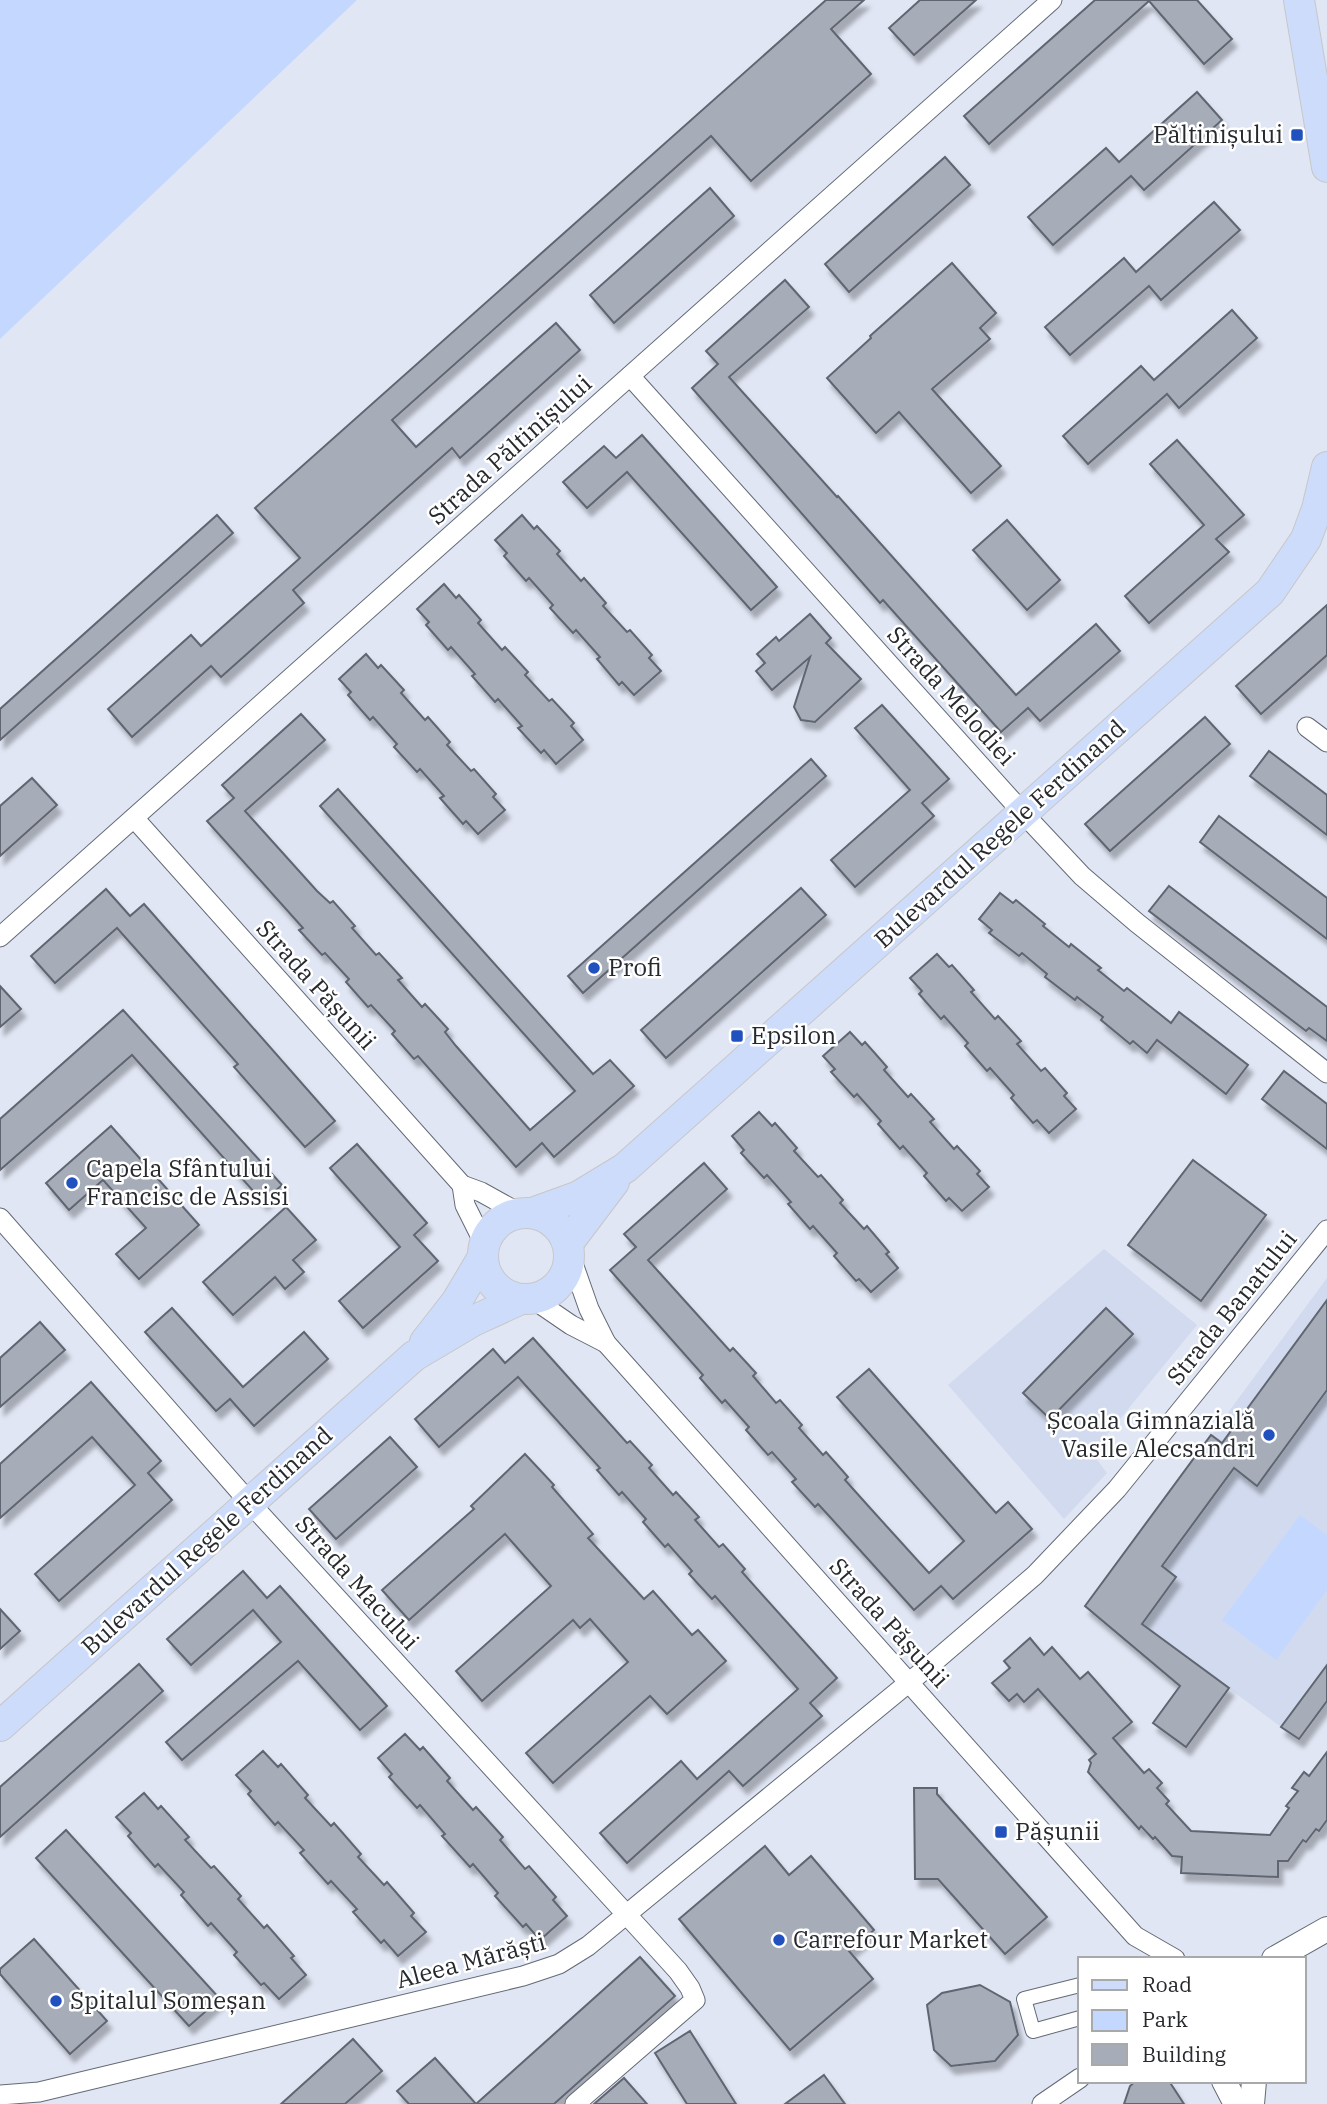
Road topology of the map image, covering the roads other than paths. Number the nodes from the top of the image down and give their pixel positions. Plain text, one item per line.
1 (1052, 0) edge
2 (1299, 0) edge
3 (1327, 167) edge
4 (630, 376) junction
5 (1327, 467) edge
6 (1307, 727) dead end
7 (1327, 742) edge
8 (1023, 813) junction
9 (134, 818) junction
10 (0, 937) edge
11 (1327, 1073) edge
12 (625, 1168) junction
13 (462, 1185) junction
14 (526, 1213) junction
15 (0, 1218) edge
16 (1327, 1230) edge
17 (569, 1249) junction
18 (484, 1251) junction
19 (527, 1299) junction
20 (606, 1343) junction
21 (414, 1356) junction
22 (250, 1503) junction
23 (908, 1681) junction
24 (0, 1726) edge
25 (626, 1916) junction
26 (1327, 1930) edge
27 (1135, 1936) junction
28 (1141, 1957) edge
29 (1172, 1957) edge
30 (1278, 1957) edge
31 (1306, 1961) edge
32 (1078, 1986) edge
33 (1078, 2019) edge
34 (1078, 2079) edge
35 (1225, 2083) edge
36 (1254, 2083) edge
37 (0, 2095) edge
38 (575, 2104) edge
39 (1042, 2104) edge
40 (1237, 2104) edge
41 (1252, 2104) edge

1 - 4 street, Strada Păltinișului
2 - 3 main road
4 - 8 street, Strada Melodiei
4 - 9 street, Strada Păltinișului
5 - 8 main road, Bulevardul Regele Ferdinand
6 - 7 street
8 - 11 street, Strada Melodiei
8 - 12 main road, Bulevardul Regele Ferdinand
9 - 10 street, Strada Păltinișului
9 - 13 street, Strada Pășunii
12 - 14 main road, Bulevardul Regele Ferdinand
12 - 17 main road, Bulevardul Regele Ferdinand
13 - 14 street, Strada Pășunii
13 - 18 street, Strada Pășunii
14 - 17 main road
14 - 18 main road
15 - 22 street, Strada Macului
16 - 23 street, Strada Banatului
17 - 19 main road
17 - 20 street, Strada Pășunii
18 - 19 main road
18 - 21 main road, Bulevardul Regele Ferdinand
19 - 20 street, Strada Pășunii
19 - 21 main road, Bulevardul Regele Ferdinand
20 - 23 street, Strada Pășunii
21 - 22 main road, Bulevardul Regele Ferdinand
22 - 24 main road, Bulevardul Regele Ferdinand
22 - 25 street, Strada Macului
23 - 25 street, Aleea Mărăști
23 - 27 street, Strada Pășunii
25 - 37 street, Aleea Mărăști
25 - 38 street, Strada Macului
26 - 30 street
26 - 31 street
27 - 28 street, Strada Pășunii
27 - 29 street, Strada Pășunii
32 - 33 street
34 - 39 street
35 - 40 street
36 - 41 street

